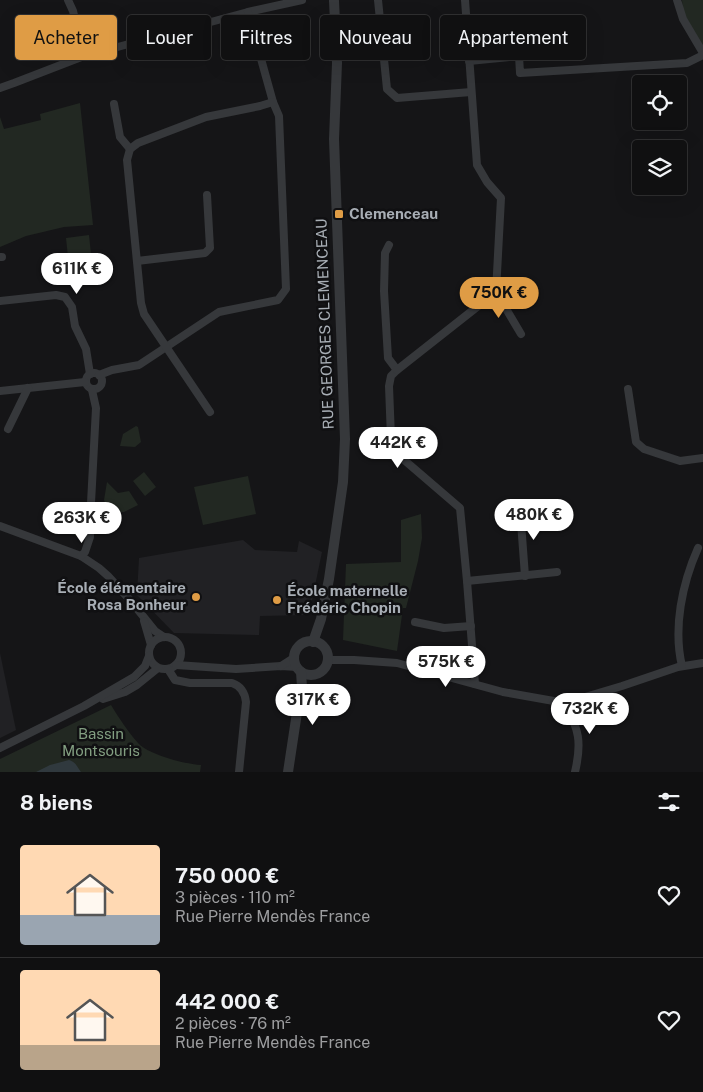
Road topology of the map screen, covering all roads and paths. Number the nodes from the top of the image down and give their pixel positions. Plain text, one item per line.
1 (68, 0) edge
2 (259, 0) edge
3 (302, 0) edge
4 (332, 0) edge
5 (378, 0) edge
6 (465, 0) edge
7 (677, 0) edge
8 (294, 1) edge
9 (261, 9) junction
10 (248, 12) junction
11 (73, 15) edge
12 (117, 47) edge
13 (703, 54) edge
14 (74, 60) edge
15 (469, 61) junction
16 (0, 88) edge
17 (471, 92) junction
18 (273, 102) junction
19 (114, 104) dead end
20 (130, 149) junction
21 (207, 195) dead end
22 (390, 245) dead end
23 (137, 261) junction
24 (496, 292) junction
25 (0, 301) edge
26 (521, 334) dead end
27 (166, 346) junction
28 (397, 370) junction
29 (90, 374) junction
30 (99, 375) junction
31 (85, 382) junction
32 (28, 388) junction
33 (628, 389) dead end
34 (92, 390) junction
35 (0, 392) edge
36 (210, 412) dead end
37 (8, 429) dead end
38 (703, 458) edge
39 (520, 509) dead end
40 (0, 526) edge
41 (698, 548) dead end
42 (81, 556) junction
43 (557, 572) dead end
44 (525, 576) junction
45 (467, 582) junction
46 (136, 607) junction
47 (415, 622) dead end
48 (471, 626) junction
49 (164, 637) junction
50 (313, 642) junction
51 (151, 645) junction
52 (149, 656) junction
53 (181, 657) junction
54 (328, 660) junction
55 (703, 663) edge
56 (176, 665) junction
57 (298, 665) junction
58 (194, 666) junction
59 (682, 666) junction
60 (158, 668) junction
61 (168, 669) junction
62 (315, 675) junction
63 (475, 684) junction
64 (565, 703) junction
65 (84, 706) junction
66 (0, 748) edge
67 (239, 772) edge
68 (288, 772) edge
69 (293, 772) edge
70 (575, 772) edge

1 - 11 street
2 - 9 street
3 - 8 street
4 - 50 street, RUE GEORGES CLEMENCEAU
5 - 17 street
6 - 15 street
7 - 13 street
8 - 9 street
9 - 10 street
10 - 12 street
10 - 18 street
13 - 15 street
14 - 16 street
15 - 17 street
17 - 24 street
18 - 20 street
18 - 27 street
19 - 20 street
20 - 23 street
21 - 23 street
22 - 28 street
23 - 27 street
24 - 26 street
24 - 28 street
25 - 29 street
27 - 30 street
27 - 36 street
28 - 45 street
29 - 30 street
29 - 31 street
30 - 34 street
31 - 32 street
31 - 34 street
32 - 35 street
32 - 37 street
33 - 38 street
34 - 42 street
39 - 44 street
40 - 42 street
41 - 59 street
42 - 46 street
43 - 44 street
44 - 45 street
45 - 48 street
46 - 49 street
46 - 51 street
47 - 48 street
48 - 63 street
49 - 51 street
49 - 53 street
50 - 54 street
50 - 57 street
51 - 52 street
52 - 60 street
52 - 65 street
53 - 56 street
53 - 58 street
54 - 62 street
54 - 63 street
55 - 59 street
56 - 58 street
56 - 61 street
57 - 58 street
57 - 62 street
57 - 68 street
59 - 64 street
60 - 61 street
60 - 65 street
61 - 67 street
62 - 69 street
63 - 64 street
64 - 70 street
65 - 66 street

